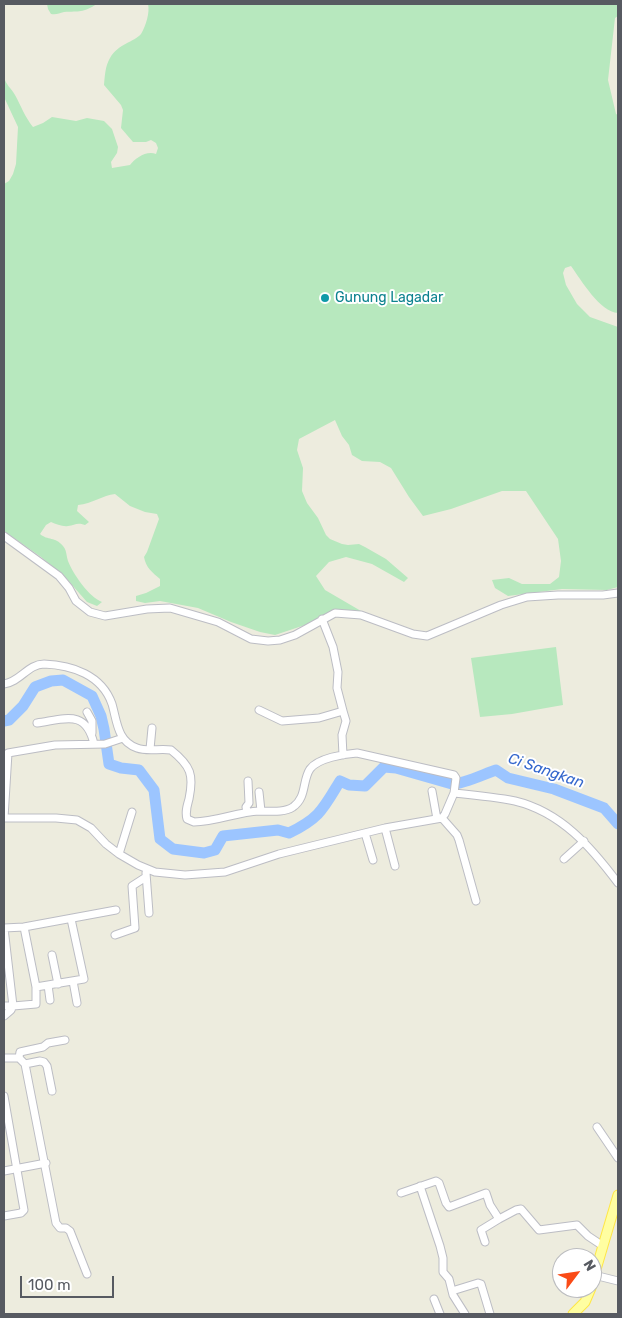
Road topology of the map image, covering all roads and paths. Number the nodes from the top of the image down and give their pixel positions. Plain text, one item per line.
1 (4, 536) edge
2 (618, 594) edge
3 (322, 619) junction
4 (4, 684) edge
5 (258, 710) dead end
6 (343, 711) junction
7 (87, 712) dead end
8 (37, 723) dead end
9 (152, 728) dead end
10 (92, 733) junction
11 (123, 738) junction
12 (94, 744) junction
13 (150, 745) junction
14 (343, 751) junction
15 (248, 781) dead end
16 (432, 791) dead end
17 (259, 792) dead end
18 (454, 792) junction
19 (261, 808) junction
20 (246, 810) junction
21 (132, 812) dead end
22 (4, 818) edge
23 (439, 819) junction
24 (385, 828) junction
25 (364, 833) junction
26 (584, 841) junction
27 (119, 854) junction
28 (564, 859) dead end
29 (373, 860) dead end
30 (395, 866) dead end
31 (146, 869) junction
32 (146, 877) junction
33 (618, 883) edge
34 (476, 901) dead end
35 (116, 910) dead end
36 (149, 913) dead end
37 (71, 919) junction
38 (4, 928) edge
39 (24, 928) junction
40 (115, 935) dead end
41 (52, 955) dead end
42 (73, 981) junction
43 (58, 984) junction
44 (48, 985) junction
45 (36, 987) junction
46 (50, 1000) dead end
47 (78, 1003) dead end
48 (4, 1006) edge
49 (13, 1006) junction
50 (4, 1016) edge
51 (65, 1040) dead end
52 (4, 1058) edge
53 (19, 1058) junction
54 (25, 1064) junction
55 (52, 1091) dead end
56 (4, 1096) edge
57 (597, 1127) dead end
58 (618, 1158) edge
59 (46, 1162) junction
60 (17, 1168) junction
61 (4, 1171) edge
62 (420, 1186) junction
63 (401, 1193) dead end
64 (618, 1195) edge
65 (4, 1216) edge
66 (499, 1219) junction
67 (485, 1242) dead end
68 (603, 1246) junction
69 (602, 1249) edge
70 (87, 1274) dead end
71 (602, 1280) edge
72 (618, 1281) edge
73 (452, 1291) junction
74 (587, 1298) edge
75 (434, 1299) dead end
76 (440, 1314) edge
77 (465, 1314) edge
78 (490, 1314) edge
79 (573, 1314) edge

1 - 3 street
2 - 3 street
3 - 6 street
4 - 11 street
5 - 6 street
6 - 14 street
7 - 10 street
8 - 10 street
9 - 13 street
10 - 12 street
11 - 12 street
11 - 13 street
12 - 22 street
13 - 20 street
14 - 18 street
14 - 19 street
15 - 20 street
16 - 23 street
17 - 19 street
18 - 23 street
18 - 26 street
19 - 20 street
21 - 27 street
22 - 27 street
23 - 24 street
23 - 34 street
24 - 25 street
24 - 30 street
25 - 29 street
25 - 31 street
26 - 28 street
26 - 33 street
27 - 31 street
31 - 32 street
32 - 36 street
32 - 40 street
35 - 37 street
37 - 39 street
37 - 42 street
38 - 39 street
38 - 49 street
39 - 45 street
41 - 43 street
42 - 43 street
42 - 47 street
43 - 44 street
44 - 45 street
44 - 46 street
45 - 49 street
48 - 49 street
49 - 50 street
51 - 53 street
52 - 53 street
53 - 54 street
54 - 55 street
54 - 59 street
56 - 60 street
57 - 58 street
59 - 60 street
59 - 70 street
60 - 61 street
60 - 65 street
62 - 63 street
62 - 66 street
62 - 73 street
64 - 68 main road
66 - 67 street
66 - 68 street
68 - 69 main road
71 - 72 street
73 - 77 street
73 - 78 street
74 - 79 main road
75 - 76 street

